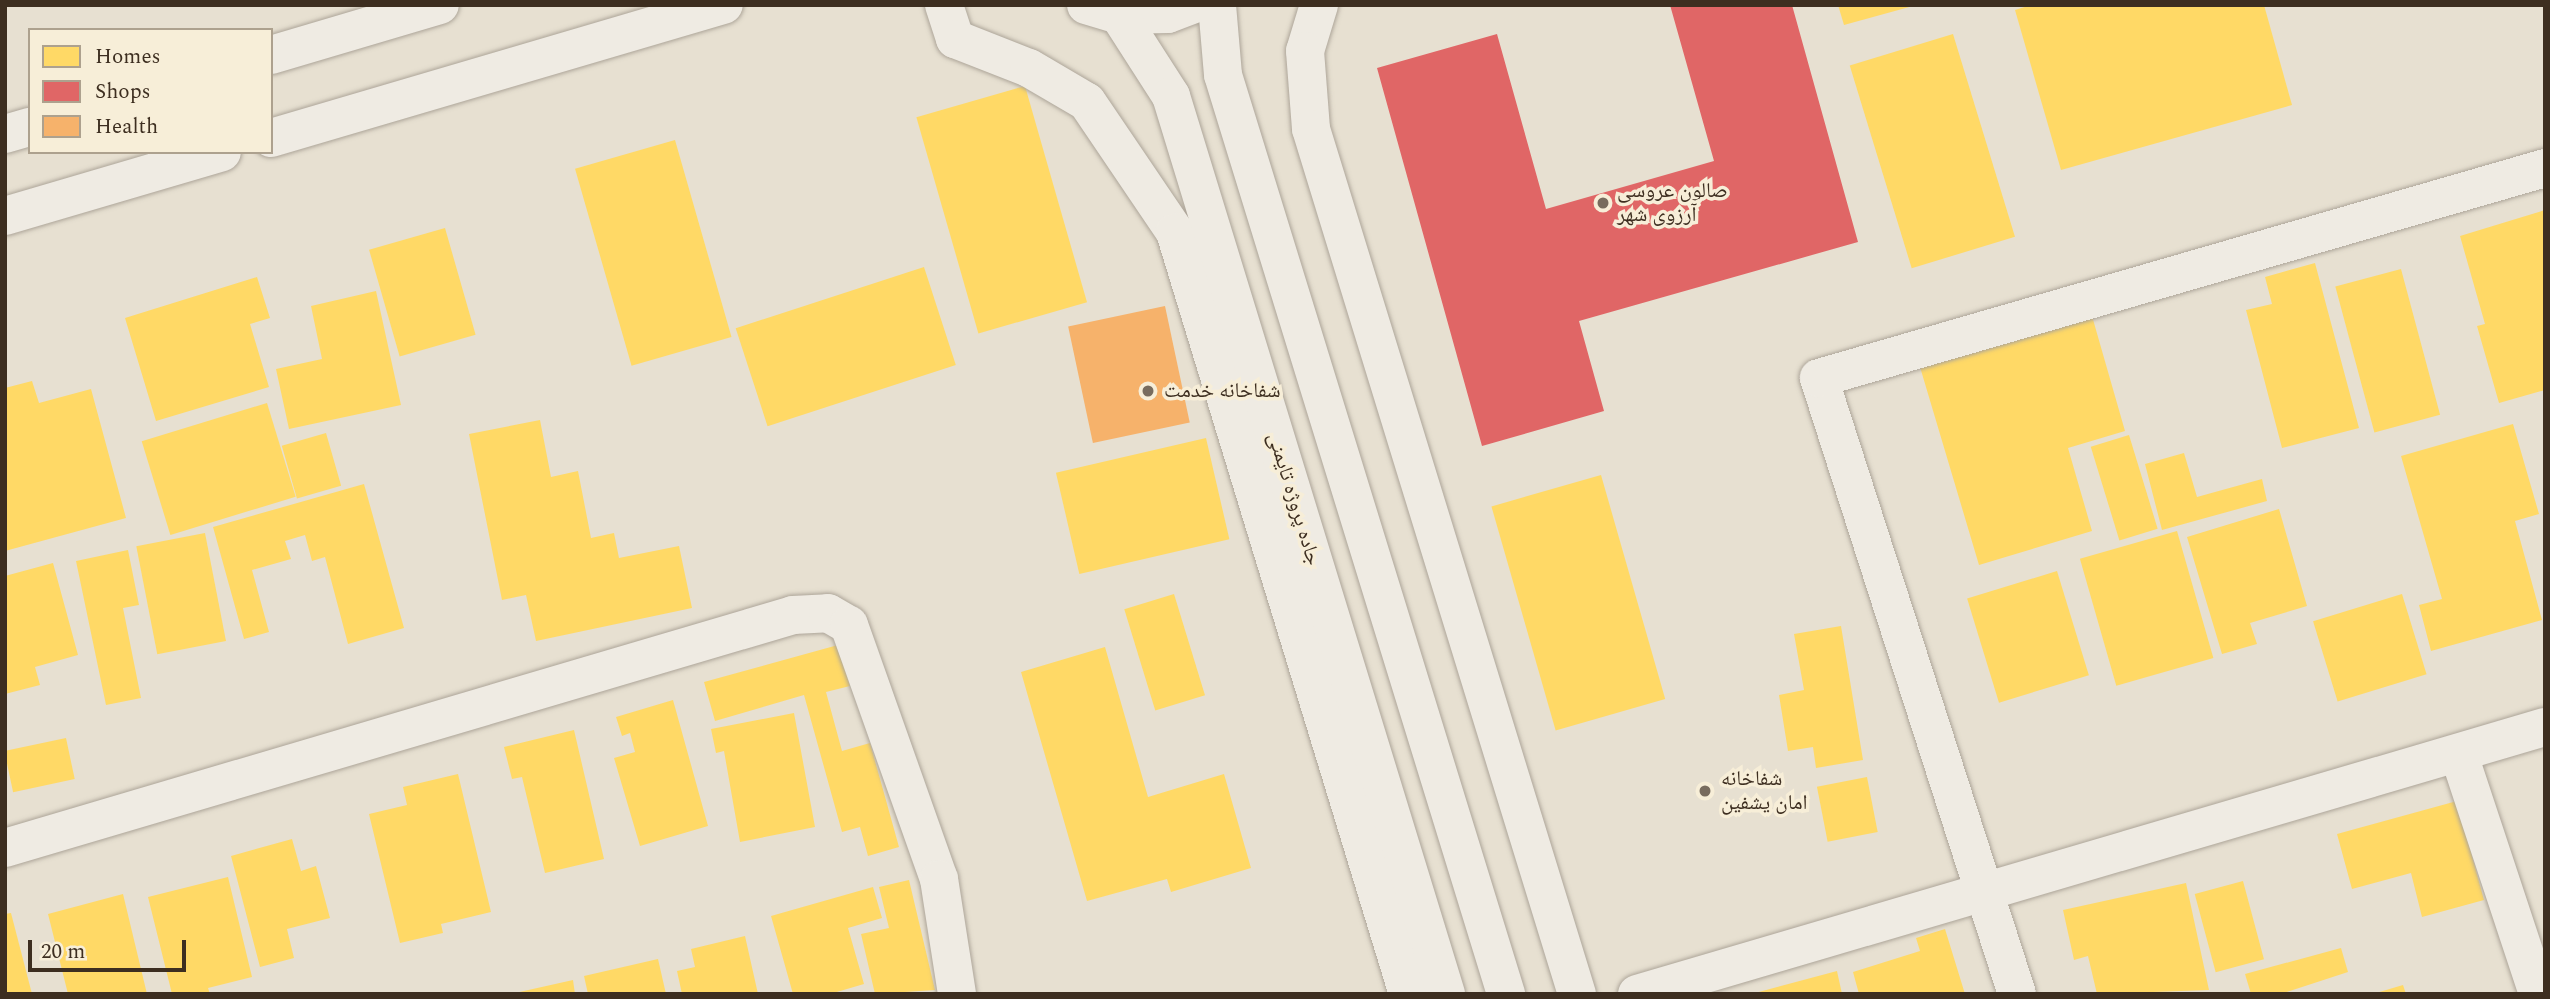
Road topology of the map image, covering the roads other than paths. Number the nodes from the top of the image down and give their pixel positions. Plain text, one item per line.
1 (440, 5) edge
2 (724, 5) edge
3 (944, 5) edge
4 (1192, 5) edge
5 (1217, 5) edge
6 (1319, 5) edge
7 (1102, 10) edge
8 (273, 54) edge
9 (28, 128) edge
10 (5, 134) edge
11 (273, 137) edge
12 (215, 154) edge
13 (2545, 168) edge
14 (5, 216) edge
15 (2545, 727) edge
16 (2459, 755) junction
17 (5, 848) edge
18 (1985, 895) junction
19 (957, 994) edge
20 (1408, 994) edge
21 (1446, 994) edge
22 (1506, 994) edge
23 (1577, 994) edge
24 (1637, 994) edge
25 (2017, 994) edge
26 (2538, 994) edge

1 - 8 street
2 - 11 street
3 - 20 street
4 - 7 street
5 - 22 street
6 - 23 street
7 - 21 street, جاده پروژه تایمنی
9 - 10 street
12 - 14 street
13 - 18 street
15 - 16 street
16 - 18 street
16 - 26 street
17 - 19 street
18 - 24 street
18 - 25 street

